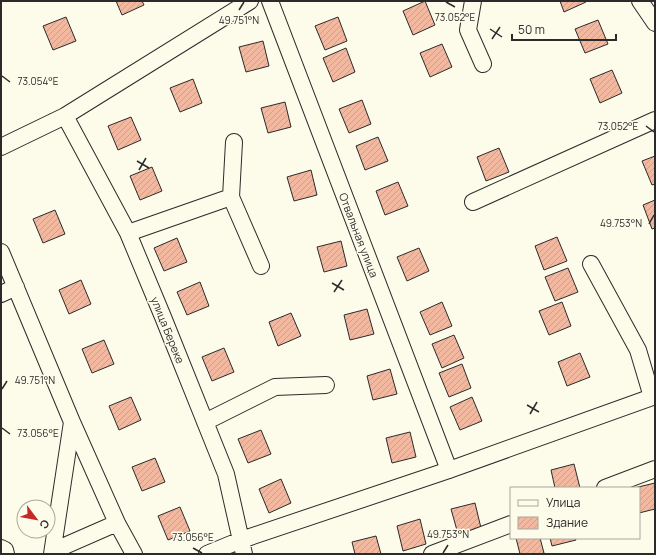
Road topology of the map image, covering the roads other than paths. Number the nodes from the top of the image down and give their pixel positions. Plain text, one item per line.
1 (250, 1) edge
2 (270, 1) edge
3 (473, 1) edge
4 (640, 1) edge
5 (655, 23) edge
6 (483, 64) dead end
7 (65, 116) junction
8 (655, 120) edge
9 (234, 142) dead end
10 (1, 147) edge
11 (231, 197) junction
12 (473, 202) dead end
13 (128, 233) junction
14 (1, 252) edge
15 (591, 264) dead end
16 (261, 266) dead end
17 (16, 287) junction
18 (1, 294) edge
19 (326, 385) dead end
20 (653, 397) edge
21 (72, 422) junction
22 (205, 422) junction
23 (655, 469) edge
24 (449, 470) junction
25 (608, 487) edge
26 (117, 523) junction
27 (510, 524) edge
28 (243, 547) edge
29 (1, 548) edge
30 (53, 553) edge
31 (6, 554) edge
32 (134, 554) edge
33 (207, 554) edge
34 (432, 554) edge

1 - 7 street
2 - 24 street, Отвальная улица
3 - 6 street
4 - 5 street
7 - 10 street
7 - 13 street, улица Береке
8 - 12 street
9 - 11 street
11 - 13 street
11 - 16 street
13 - 22 street, улица Береке
14 - 17 street
15 - 20 street
17 - 18 street
17 - 21 street
19 - 22 street
20 - 24 street
21 - 26 street
21 - 30 street
22 - 28 street, улица Береке
23 - 25 street
24 - 28 street
26 - 30 street
26 - 32 street
27 - 34 street
28 - 33 street
29 - 31 street

